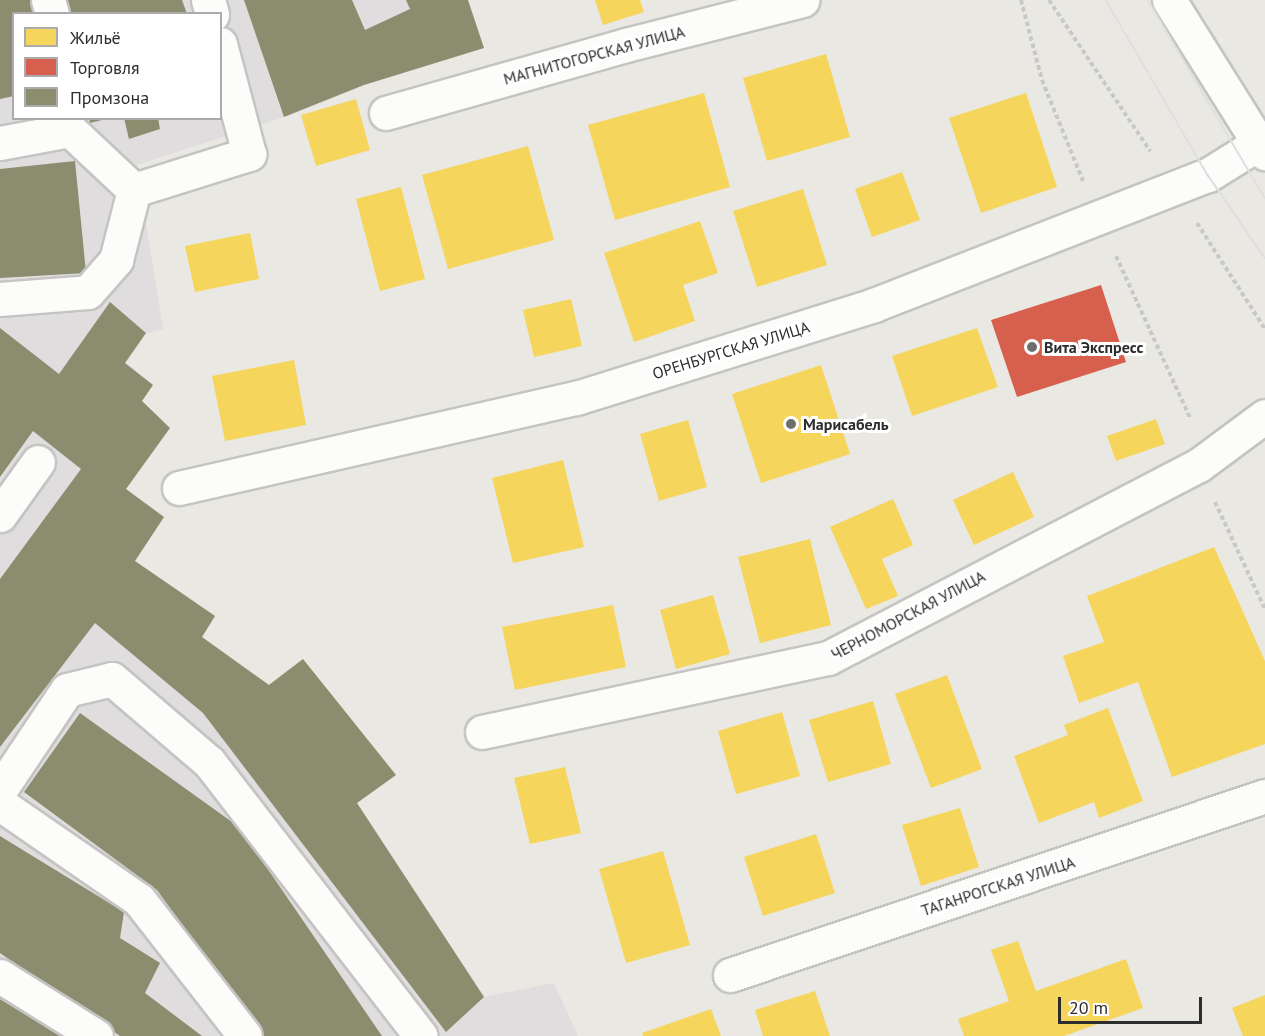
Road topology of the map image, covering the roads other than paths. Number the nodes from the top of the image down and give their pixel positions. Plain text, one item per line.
1 (802, 0) edge
2 (1169, 0) edge
3 (222, 52) edge
4 (386, 113) dead end
5 (69, 124) edge
6 (0, 143) edge
7 (1262, 148) edge
8 (134, 190) junction
9 (0, 299) edge
10 (1265, 416) edge
11 (38, 462) dead end
12 (179, 488) dead end
13 (0, 515) edge
14 (482, 732) dead end
15 (0, 790) edge
16 (1265, 796) edge
17 (0, 804) edge
18 (730, 975) dead end
19 (0, 976) edge
20 (96, 1036) edge
21 (245, 1036) edge
22 (421, 1036) edge

1 - 4 street, МАГНИТОГОРСКАЯ УЛИЦА
2 - 7 street
3 - 8 street
5 - 6 street
5 - 8 street
7 - 12 street, ОРЕНБУРГСКАЯ УЛИЦА
8 - 9 street
10 - 14 street, ЧЕРНОМОРСКАЯ УЛИЦА
11 - 13 street
15 - 22 street
16 - 18 street, ТАГАНРОГСКАЯ УЛИЦА
17 - 21 street
19 - 20 street

